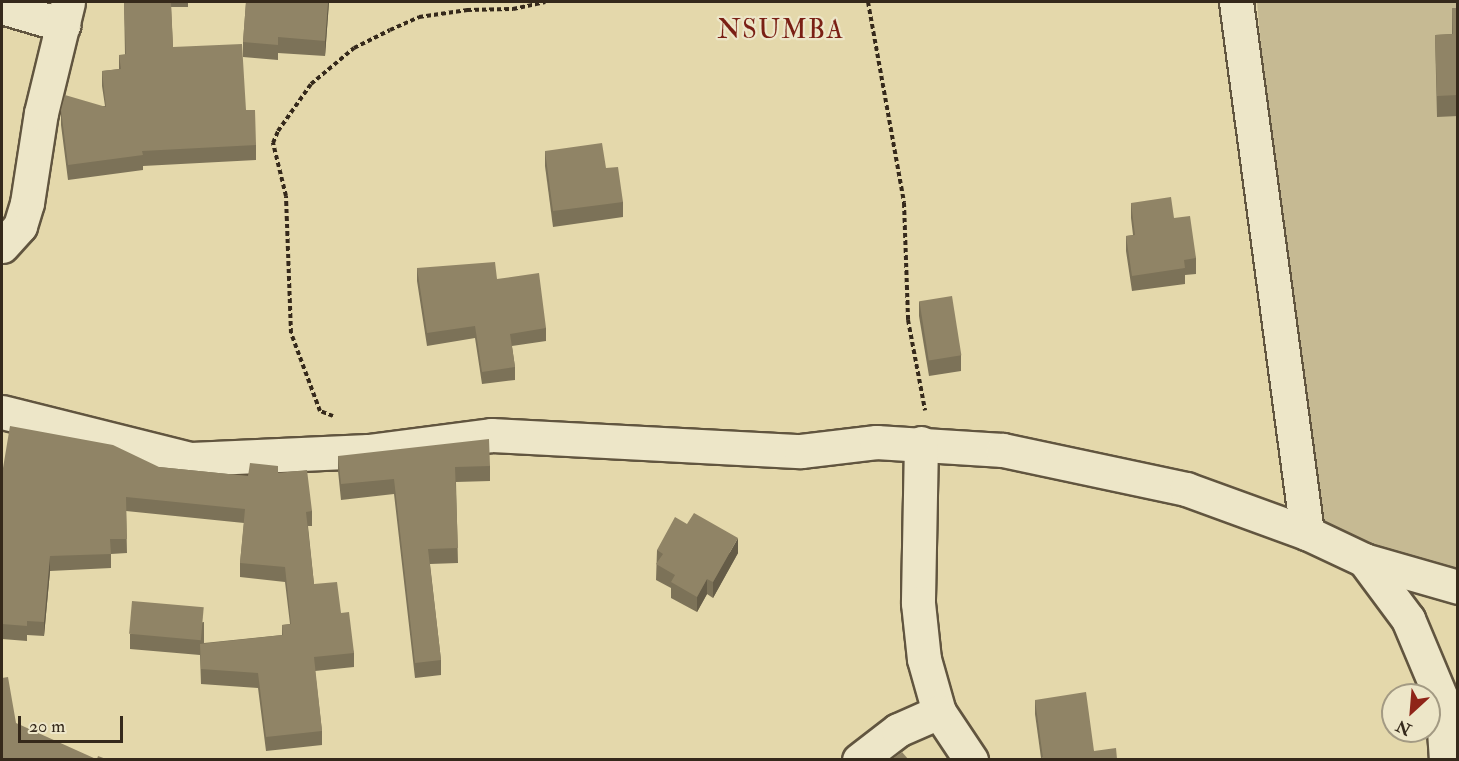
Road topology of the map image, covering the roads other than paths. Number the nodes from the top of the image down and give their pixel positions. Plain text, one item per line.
1 (1236, 2) edge
2 (2, 7) edge
3 (65, 13) edge
4 (2, 246) edge
5 (2, 412) edge
6 (927, 443) junction
7 (1306, 533) junction
8 (1364, 560) junction
9 (1458, 587) edge
10 (1450, 689) edge
11 (939, 712) junction
12 (859, 759) edge
13 (971, 759) edge
14 (1446, 759) edge

1 - 7 street
2 - 3 street
3 - 4 street
5 - 6 street
6 - 7 street
6 - 11 street
7 - 8 street
8 - 9 street
8 - 10 street
10 - 14 street
11 - 12 street
11 - 13 street

